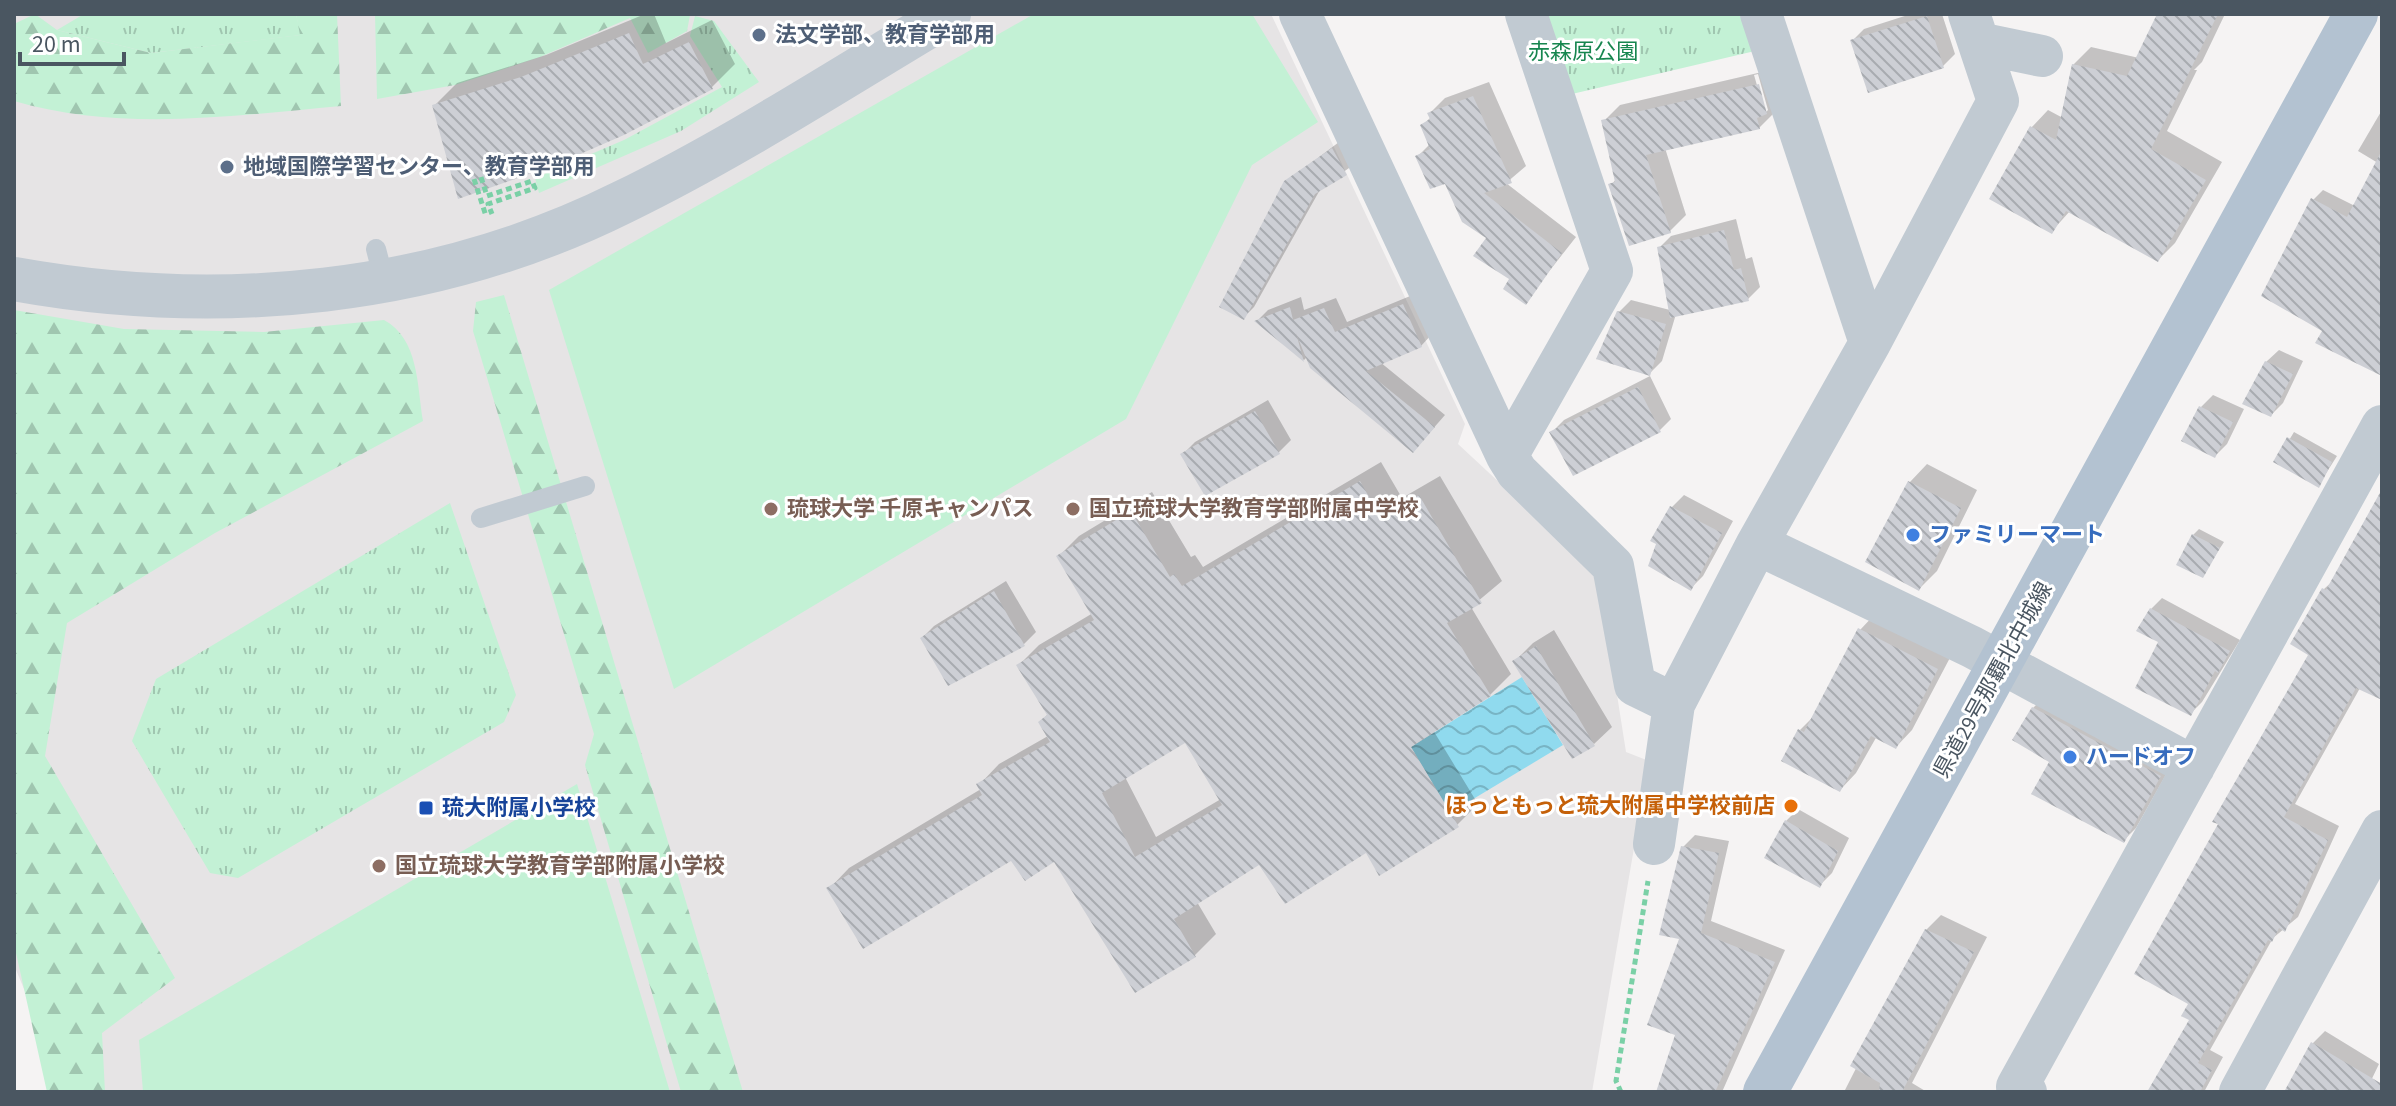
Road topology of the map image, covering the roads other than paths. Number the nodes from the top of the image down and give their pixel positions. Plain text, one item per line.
1 (949, 14) edge
2 (1300, 14) edge
3 (1526, 14) edge
4 (1761, 14) edge
5 (2356, 14) edge
6 (1974, 29) edge
7 (2042, 56) dead end
8 (14, 279) edge
9 (1870, 343) junction
10 (2382, 426) edge
11 (1507, 456) junction
12 (2371, 471) edge
13 (585, 486) dead end
14 (481, 518) dead end
15 (1757, 544) junction
16 (2003, 663) junction
17 (1674, 704) junction
18 (2194, 767) junction
19 (2382, 831) edge
20 (1654, 844) road end
21 (1765, 1092) edge
22 (2026, 1092) edge
23 (2240, 1092) edge

1 - 8 street
2 - 11 street
3 - 11 street
4 - 9 street
5 - 16 main road, 県道29号那覇北中城線
6 - 7 street
6 - 9 street
9 - 15 street
10 - 12 street
11 - 17 street
12 - 18 street
13 - 14 lane
15 - 16 street
15 - 17 street
16 - 18 street
16 - 21 main road, 県道29号那覇北中城線
17 - 20 street
18 - 22 street
19 - 23 street

